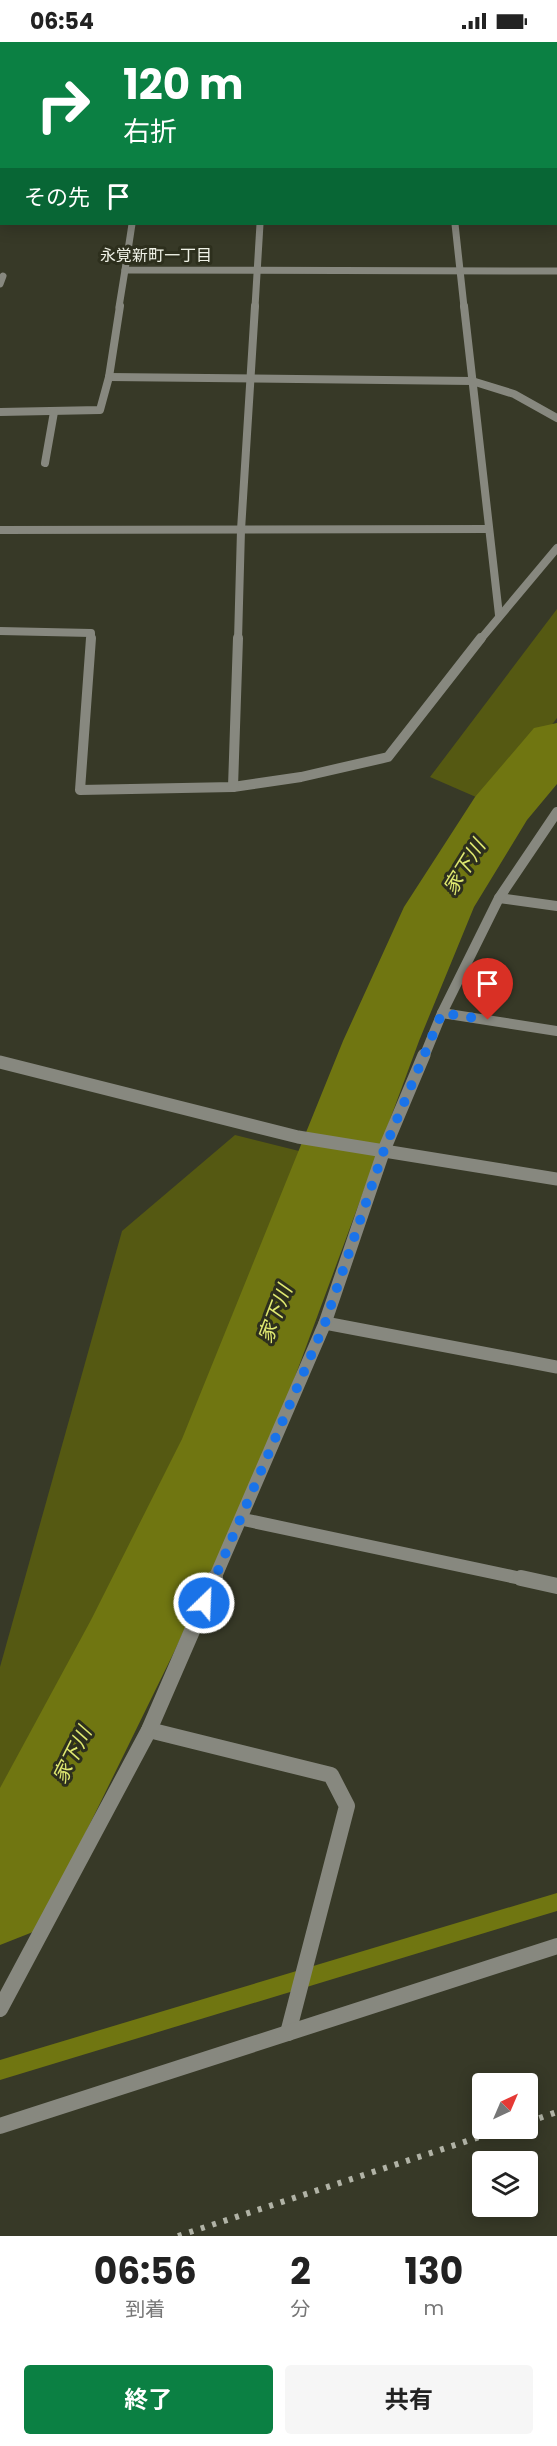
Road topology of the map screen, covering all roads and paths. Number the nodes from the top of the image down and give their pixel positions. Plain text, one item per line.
1 (132, 225) edge
2 (260, 225) edge
3 (455, 225) edge
4 (461, 269) junction
5 (126, 270) junction
6 (256, 270) junction
7 (557, 271) edge
8 (3, 276) dead end
9 (0, 284) edge
10 (109, 377) junction
11 (250, 378) junction
12 (472, 381) junction
13 (0, 412) edge
14 (54, 412) junction
15 (557, 418) edge
16 (45, 463) dead end
17 (489, 529) junction
18 (0, 530) edge
19 (241, 530) junction
20 (557, 548) edge
21 (499, 615) junction
22 (0, 631) edge
23 (233, 787) junction
24 (557, 812) edge
25 (499, 897) junction
26 (557, 906) edge
27 (442, 1013) junction
28 (557, 1031) edge
29 (0, 1062) edge
30 (384, 1150) junction
31 (557, 1179) edge
32 (325, 1323) junction
33 (557, 1367) edge
34 (241, 1519) junction
35 (557, 1586) edge
36 (149, 1730) junction
37 (557, 1946) edge
38 (0, 2009) edge
39 (288, 2033) junction
40 (0, 2126) edge

1 - 5 street
2 - 6 street
3 - 4 street
4 - 6 street
4 - 7 street
4 - 12 street
5 - 6 street
5 - 10 street
6 - 11 street
8 - 9 street
10 - 11 street
10 - 14 street
11 - 12 street
11 - 19 street
12 - 15 street
12 - 17 street
13 - 14 street
14 - 16 street
17 - 19 street
17 - 21 street
18 - 19 street
19 - 23 street
20 - 21 street
21 - 23 street
22 - 23 street
24 - 25 street
25 - 26 street
25 - 27 street
27 - 28 street
27 - 30 street
29 - 30 street
30 - 31 street
30 - 32 street
32 - 33 street
32 - 34 street
34 - 35 street
34 - 36 street
36 - 38 street
36 - 39 street
37 - 39 street
39 - 40 street

